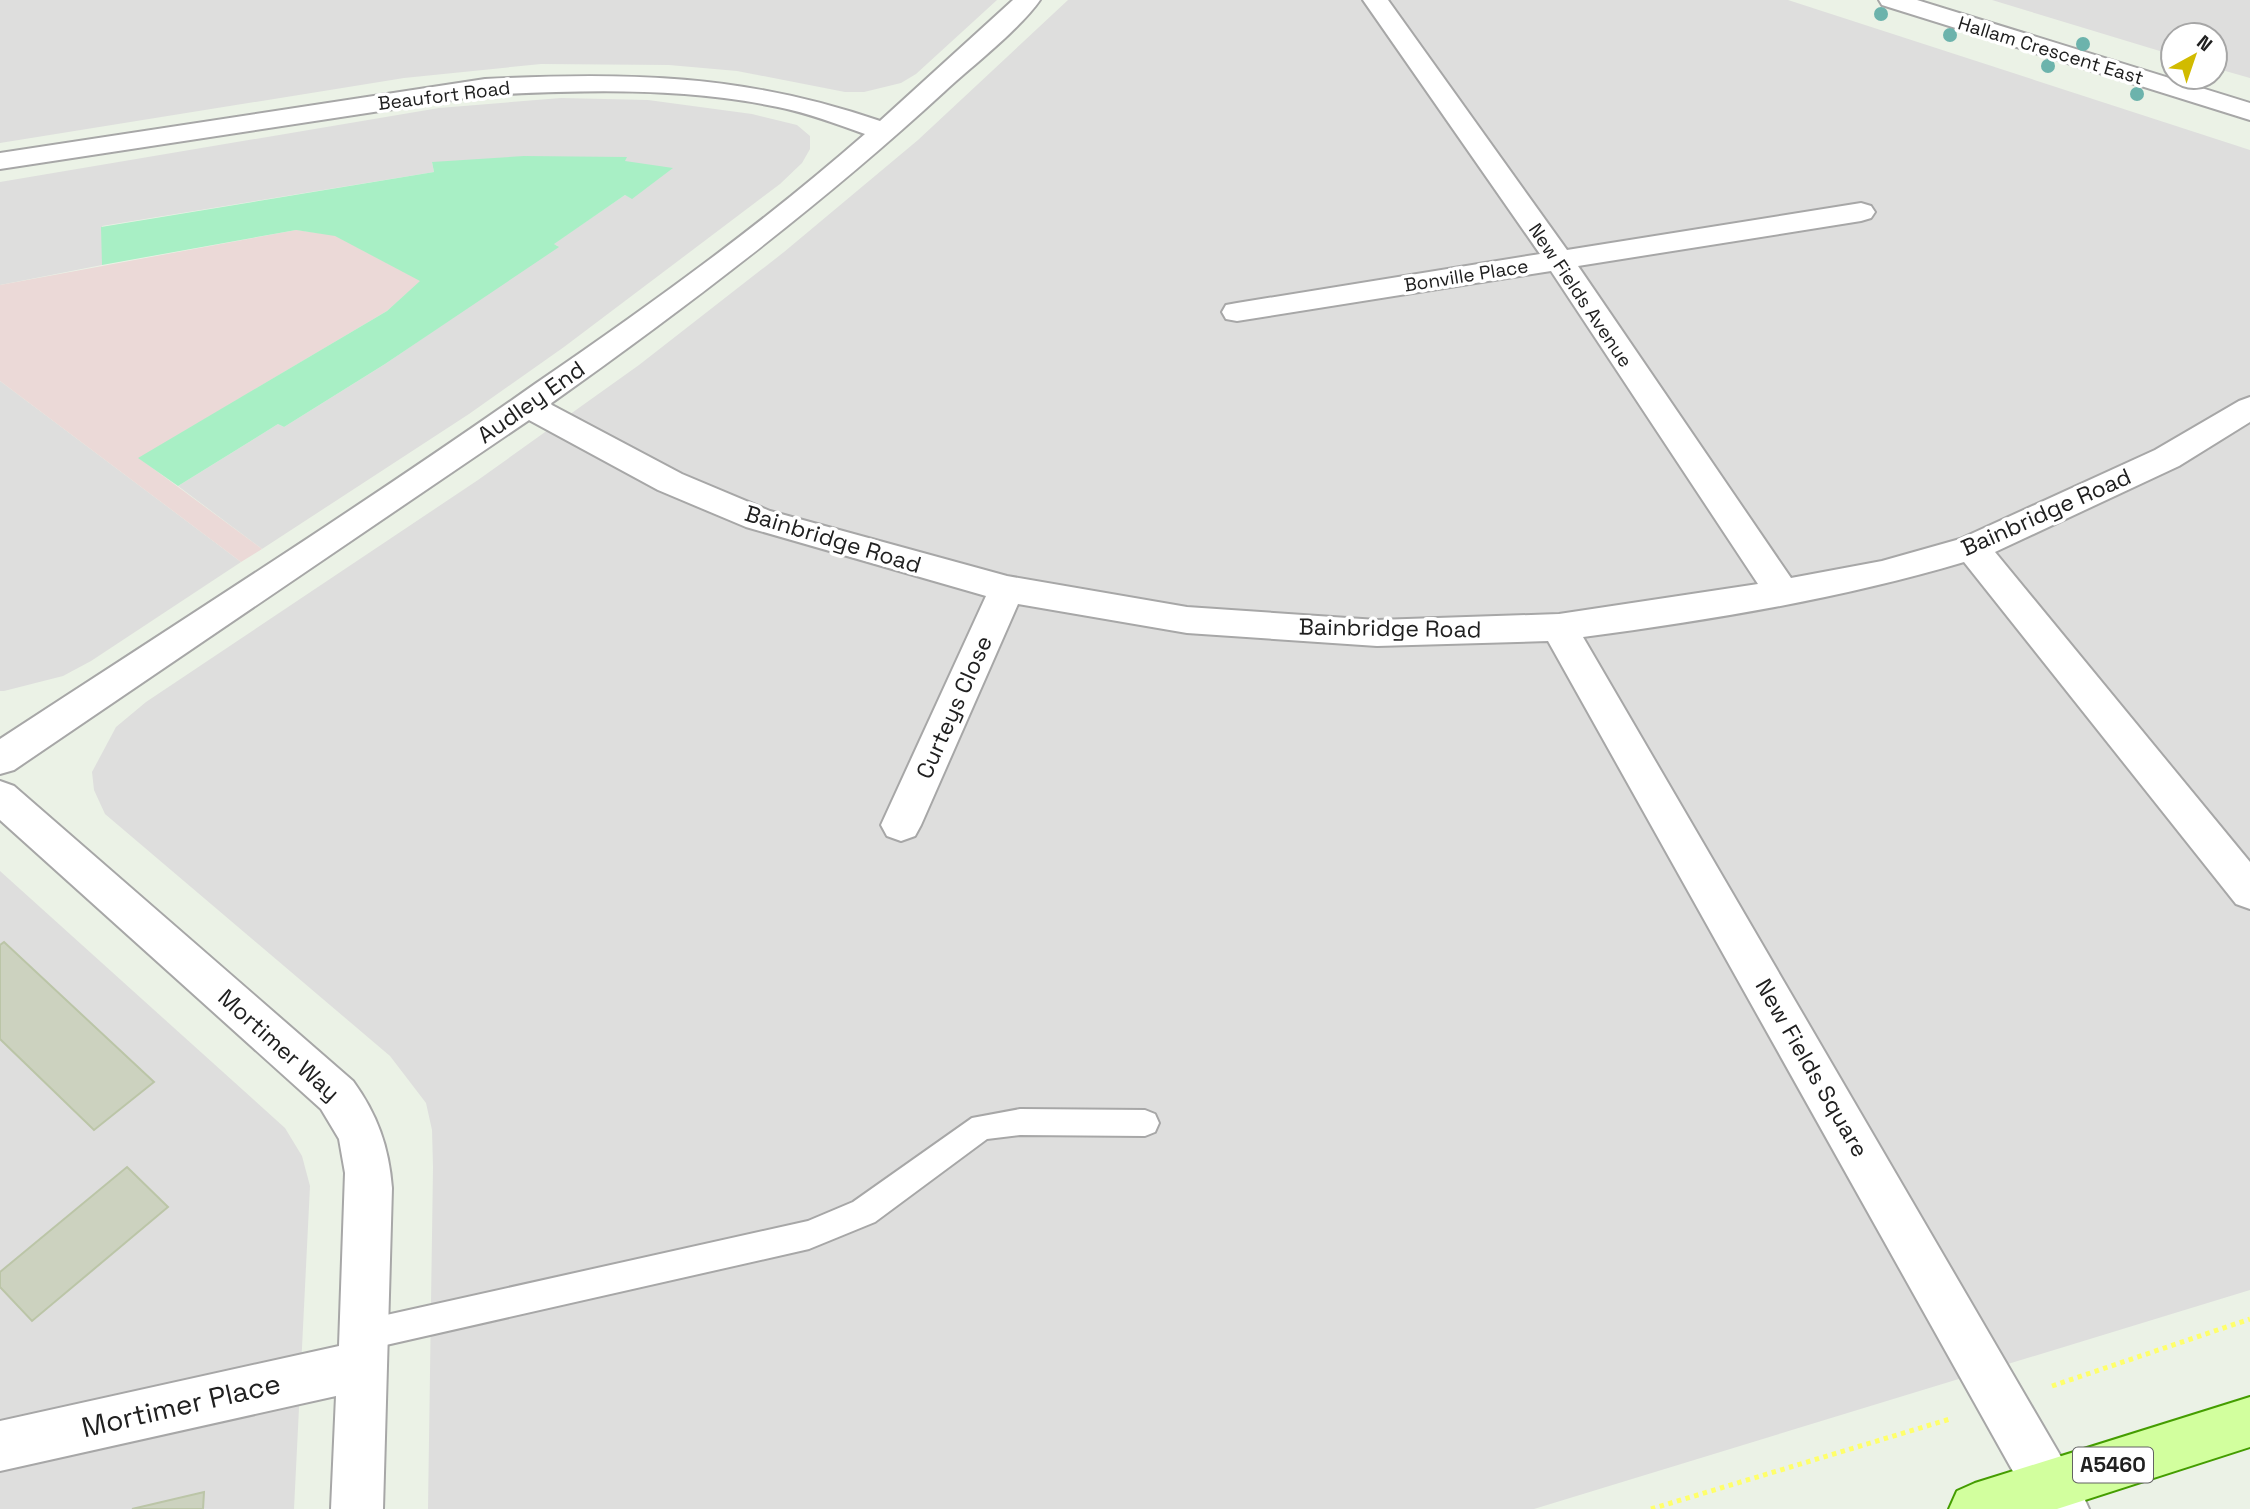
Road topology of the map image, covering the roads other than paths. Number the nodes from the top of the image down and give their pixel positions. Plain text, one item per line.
1 (1028, 0) edge
2 (1375, 0) edge
3 (1891, 0) edge
4 (2250, 112) edge
5 (885, 132) junction
6 (0, 161) edge
7 (1861, 212) dead end
8 (1559, 260) junction
9 (1237, 312) dead end
10 (528, 406) junction
11 (2250, 408) edge
12 (1972, 548) junction
13 (1007, 589) junction
14 (1783, 594) junction
15 (1559, 627) junction
16 (0, 759) edge
17 (0, 797) edge
18 (901, 825) dead end
19 (2250, 892) edge
20 (1145, 1123) dead end
21 (363, 1350) junction
22 (2250, 1422) edge
23 (0, 1446) edge
24 (2056, 1497) edge
25 (357, 1509) edge
26 (1975, 1509) edge

1 - 5 street, Audley End
2 - 8 street, New Fields Avenue
3 - 4 street, Hallam Crescent East
5 - 6 street, Beaufort Road
5 - 10 street, Audley End
7 - 8 street, Bonville Place
8 - 9 street, Bonville Place
8 - 14 street, New Fields Avenue
10 - 13 street, Bainbridge Road
10 - 16 street, Audley End
11 - 12 street, Bainbridge Road
12 - 14 street, Bainbridge Road
12 - 19 street
13 - 15 street, Bainbridge Road
13 - 18 street, Curteys Close
14 - 15 street, Bainbridge Road
15 - 24 street, New Fields Square
17 - 21 street, Mortimer Way
20 - 21 lane
21 - 23 street, Mortimer Place
21 - 25 street, Mortimer Way
22 - 24 main road, A5460
24 - 26 main road, A5460

